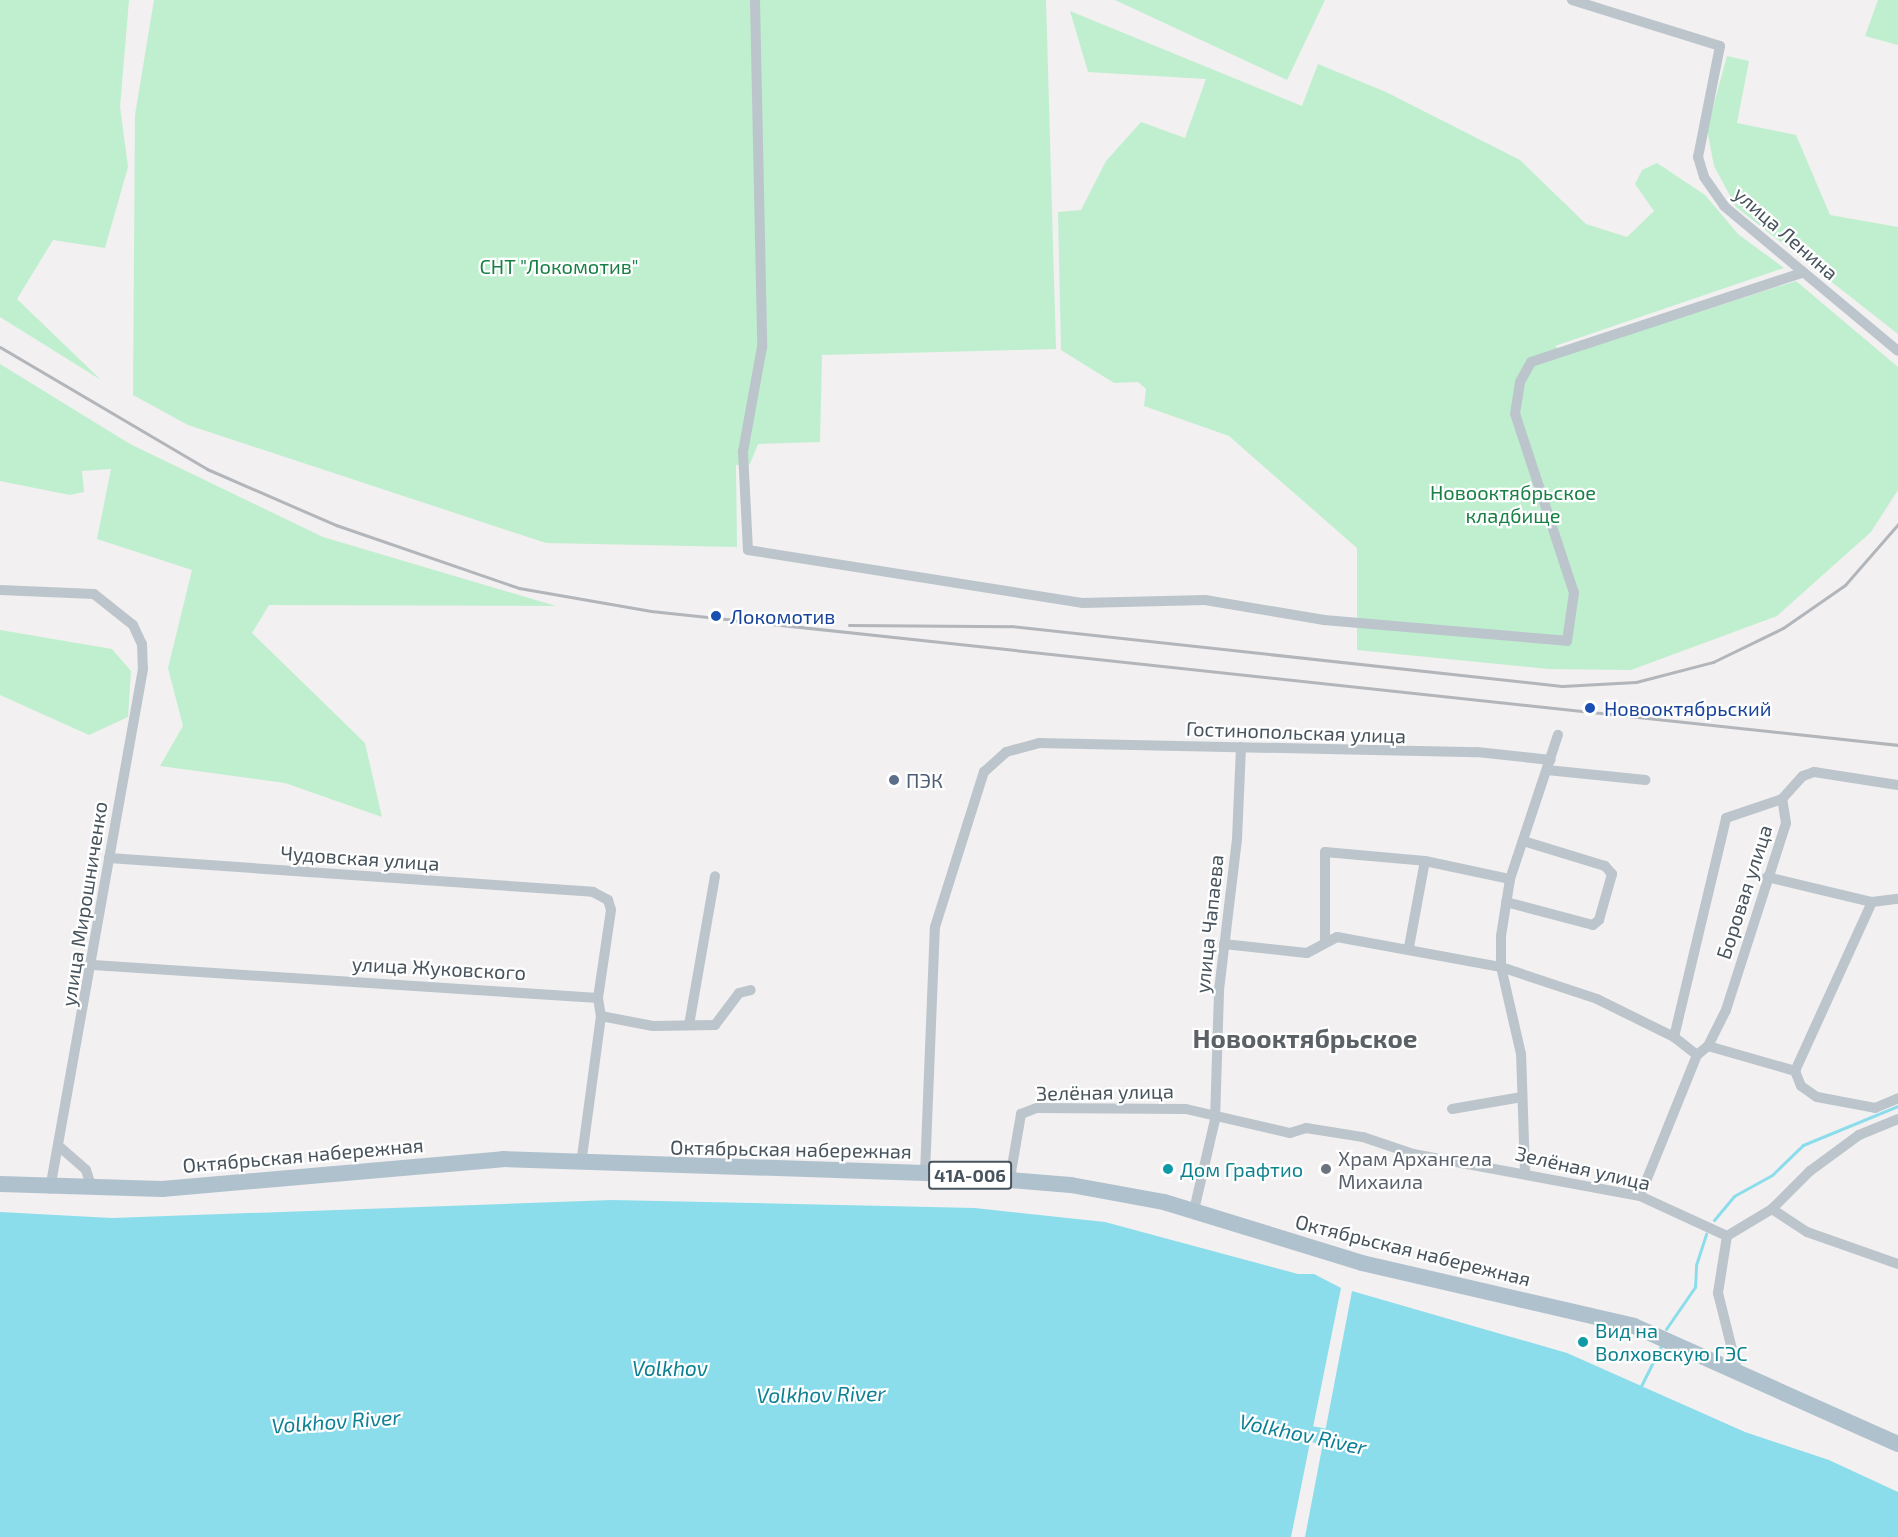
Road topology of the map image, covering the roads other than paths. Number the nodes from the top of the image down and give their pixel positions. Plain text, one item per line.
1 (755, 0) edge
2 (1572, 0) edge
3 (1802, 273) junction
4 (1898, 351) edge
5 (0, 590) edge
6 (1557, 735) dead end
7 (1241, 747) junction
8 (1549, 765) junction
9 (1645, 780) dead end
10 (1898, 785) edge
11 (1782, 799) junction
12 (1523, 841) junction
13 (109, 858) junction
14 (1425, 861) junction
15 (715, 876) dead end
16 (1767, 877) junction
17 (1510, 879) junction
18 (1898, 899) edge
19 (1506, 902) junction
20 (1872, 902) junction
21 (1325, 941) junction
22 (1224, 944) junction
23 (1409, 947) junction
24 (93, 965) junction
25 (1501, 967) junction
26 (751, 990) dead end
27 (598, 998) junction
28 (601, 1016) junction
29 (689, 1025) junction
30 (1674, 1037) junction
31 (1708, 1046) junction
32 (1697, 1055) junction
33 (1795, 1071) junction
34 (1522, 1097) junction
35 (1898, 1098) edge
36 (1452, 1109) dead end
37 (1898, 1119) edge
38 (1215, 1120) junction
39 (61, 1148) junction
40 (581, 1164) junction
41 (1525, 1172) junction
42 (925, 1173) junction
43 (1010, 1178) junction
44 (0, 1184) edge
45 (50, 1189) junction
46 (92, 1189) junction
47 (1640, 1196) junction
48 (1772, 1209) junction
49 (1194, 1210) junction
50 (1727, 1236) junction
51 (1898, 1264) edge
52 (1737, 1369) junction
53 (1898, 1444) edge

1 - 3 street
2 - 3 street, улица Ленина
3 - 4 street, улица Ленина
5 - 13 street, улица Мирошниченко
6 - 8 street
7 - 8 street, Гостинопольская улица
7 - 22 street, улица Чапаева
7 - 42 street, Гостинопольская улица
8 - 9 street, Гостинопольская улица
8 - 12 street
10 - 11 street
11 - 16 street, Боровая улица
11 - 30 street, Боровая улица
12 - 17 street
12 - 19 street
13 - 24 street, улица Мирошниченко
13 - 27 street, Чудовская улица
14 - 17 street
14 - 21 street
14 - 23 street
15 - 29 street
16 - 20 street
16 - 31 street, Боровая улица
17 - 19 street
18 - 20 street
19 - 25 street
20 - 33 street
21 - 22 street
21 - 23 street
22 - 38 street, улица Чапаева
23 - 25 street
24 - 27 street, улица Жуковского
24 - 39 street, улица Мирошниченко
25 - 30 street
25 - 34 street
26 - 29 street
27 - 28 street
28 - 29 street
28 - 40 street
30 - 32 street
31 - 32 street, Боровая улица
31 - 33 street
32 - 47 street
33 - 35 street
34 - 36 street
34 - 41 street
37 - 48 street
38 - 41 street, Зелёная улица
38 - 43 street, Зелёная улица
38 - 49 street, улица Чапаева
39 - 45 street, улица Мирошниченко
39 - 46 street
40 - 42 main road, Октябрьская набережная / 41А-006
40 - 46 main road, Октябрьская набережная / 41А-006
41 - 47 street, Зелёная улица
42 - 43 main road, Октябрьская набережная / 41А-006
43 - 49 main road, Октябрьская набережная / 41А-006
44 - 45 main road, Октябрьская набережная / 41А-006
45 - 46 main road, Октябрьская набережная / 41А-006
47 - 50 street, Зелёная улица
48 - 50 street
48 - 51 street
49 - 52 main road, Октябрьская набережная / 41А-006
50 - 52 street
52 - 53 main road, Октябрьская набережная / 41А-006

